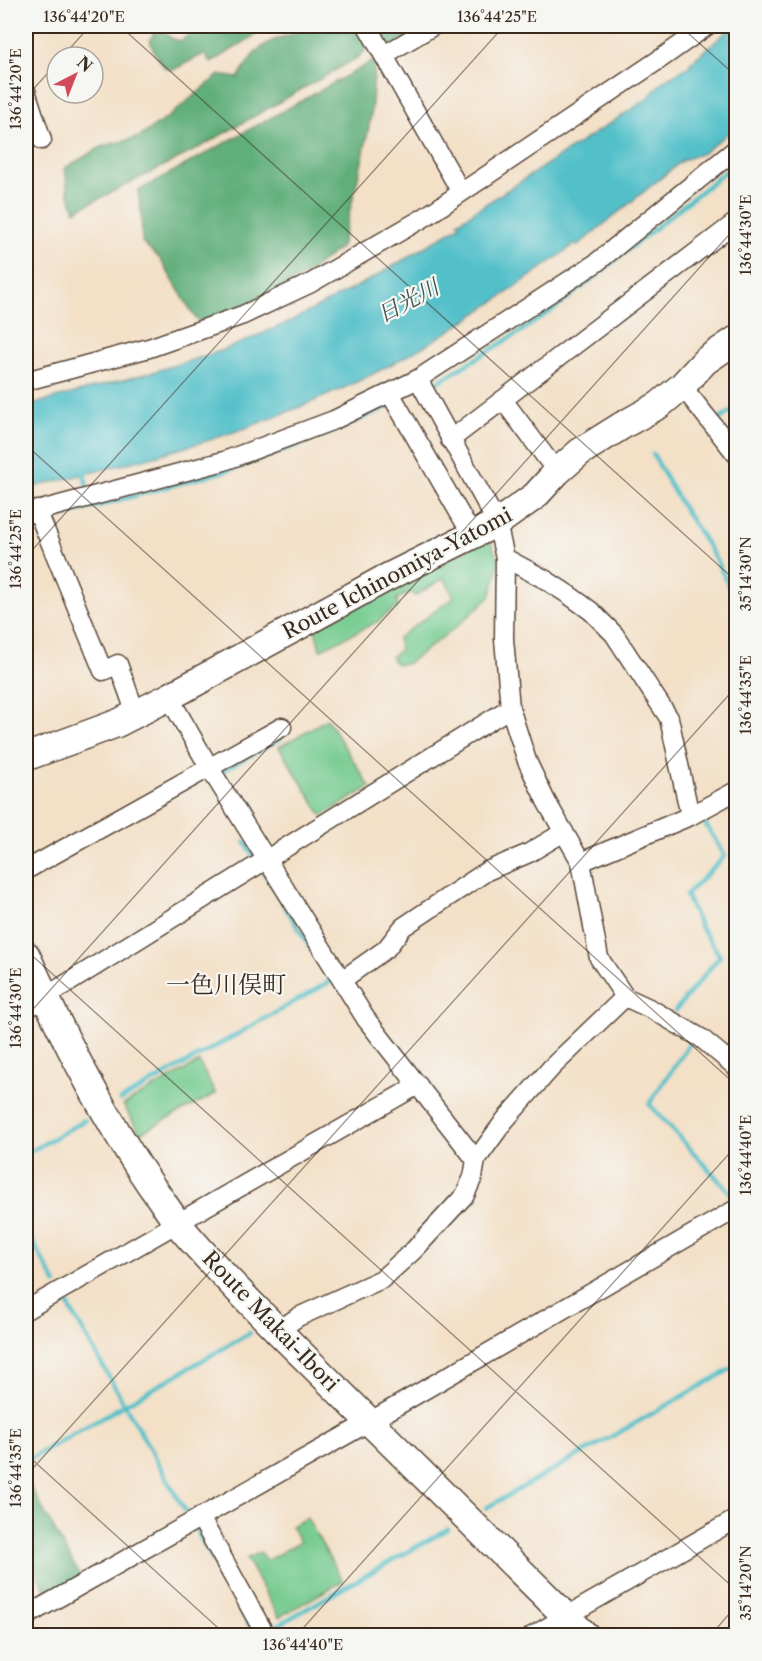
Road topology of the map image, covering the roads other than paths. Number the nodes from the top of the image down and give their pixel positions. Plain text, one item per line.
1 (367, 26) edge
2 (433, 26) edge
3 (706, 26) edge
4 (384, 55) junction
5 (26, 91) edge
6 (36, 139) edge
7 (736, 149) edge
8 (461, 192) junction
9 (736, 222) edge
10 (736, 340) edge
11 (418, 379) junction
12 (26, 381) edge
13 (682, 386) junction
14 (390, 393) junction
15 (503, 400) junction
16 (450, 440) junction
17 (736, 454) edge
18 (557, 472) junction
19 (31, 512) edge
20 (497, 523) junction
21 (472, 536) junction
22 (505, 558) junction
23 (169, 697) junction
24 (510, 708) junction
25 (136, 714) junction
26 (282, 727) dead end
27 (26, 757) edge
28 (209, 767) junction
29 (736, 791) edge
30 (690, 816) junction
31 (564, 832) junction
32 (267, 860) junction
33 (581, 862) junction
34 (26, 870) edge
35 (26, 955) edge
36 (342, 980) junction
37 (625, 997) junction
38 (35, 1004) edge
39 (736, 1067) edge
40 (418, 1085) junction
41 (476, 1160) junction
42 (735, 1213) edge
43 (178, 1224) junction
44 (26, 1310) edge
45 (278, 1330) junction
46 (369, 1422) junction
47 (200, 1517) junction
48 (736, 1519) edge
49 (26, 1616) edge
50 (567, 1616) junction
51 (266, 1635) edge
52 (532, 1635) edge
53 (586, 1635) edge

1 - 4 street
2 - 4 street
3 - 8 street
4 - 8 street
5 - 6 street
7 - 11 street
8 - 12 street
9 - 15 street
10 - 13 main road, Route Ichinomiya-Yatomi
11 - 14 street
11 - 16 street
13 - 17 street
13 - 18 main road, Route Ichinomiya-Yatomi
14 - 19 street
14 - 21 street
15 - 16 street
15 - 18 street
16 - 20 street
18 - 20 main road, Route Ichinomiya-Yatomi
19 - 25 street
20 - 21 main road, Route Ichinomiya-Yatomi
20 - 22 street
21 - 23 main road, Route Ichinomiya-Yatomi
22 - 24 street
22 - 30 street
23 - 25 main road, Route Ichinomiya-Yatomi
23 - 28 street
24 - 31 street
24 - 32 street
25 - 27 main road, Route Ichinomiya-Yatomi
26 - 28 street
28 - 32 street
28 - 34 street
29 - 30 street
30 - 33 street
31 - 33 street
31 - 36 street
32 - 36 street
32 - 38 street
33 - 37 street
35 - 38 main road, Route Makai-Ibori
36 - 40 street
37 - 39 street
37 - 41 street
38 - 43 main road, Route Makai-Ibori
40 - 41 street
40 - 43 street
41 - 45 street
42 - 46 street
43 - 44 street
43 - 45 main road, Route Makai-Ibori
45 - 46 main road, Route Makai-Ibori
46 - 47 street
46 - 50 main road, Route Makai-Ibori
47 - 49 street
47 - 51 street
48 - 50 street
50 - 52 street
50 - 53 main road, Route Makai-Ibori

